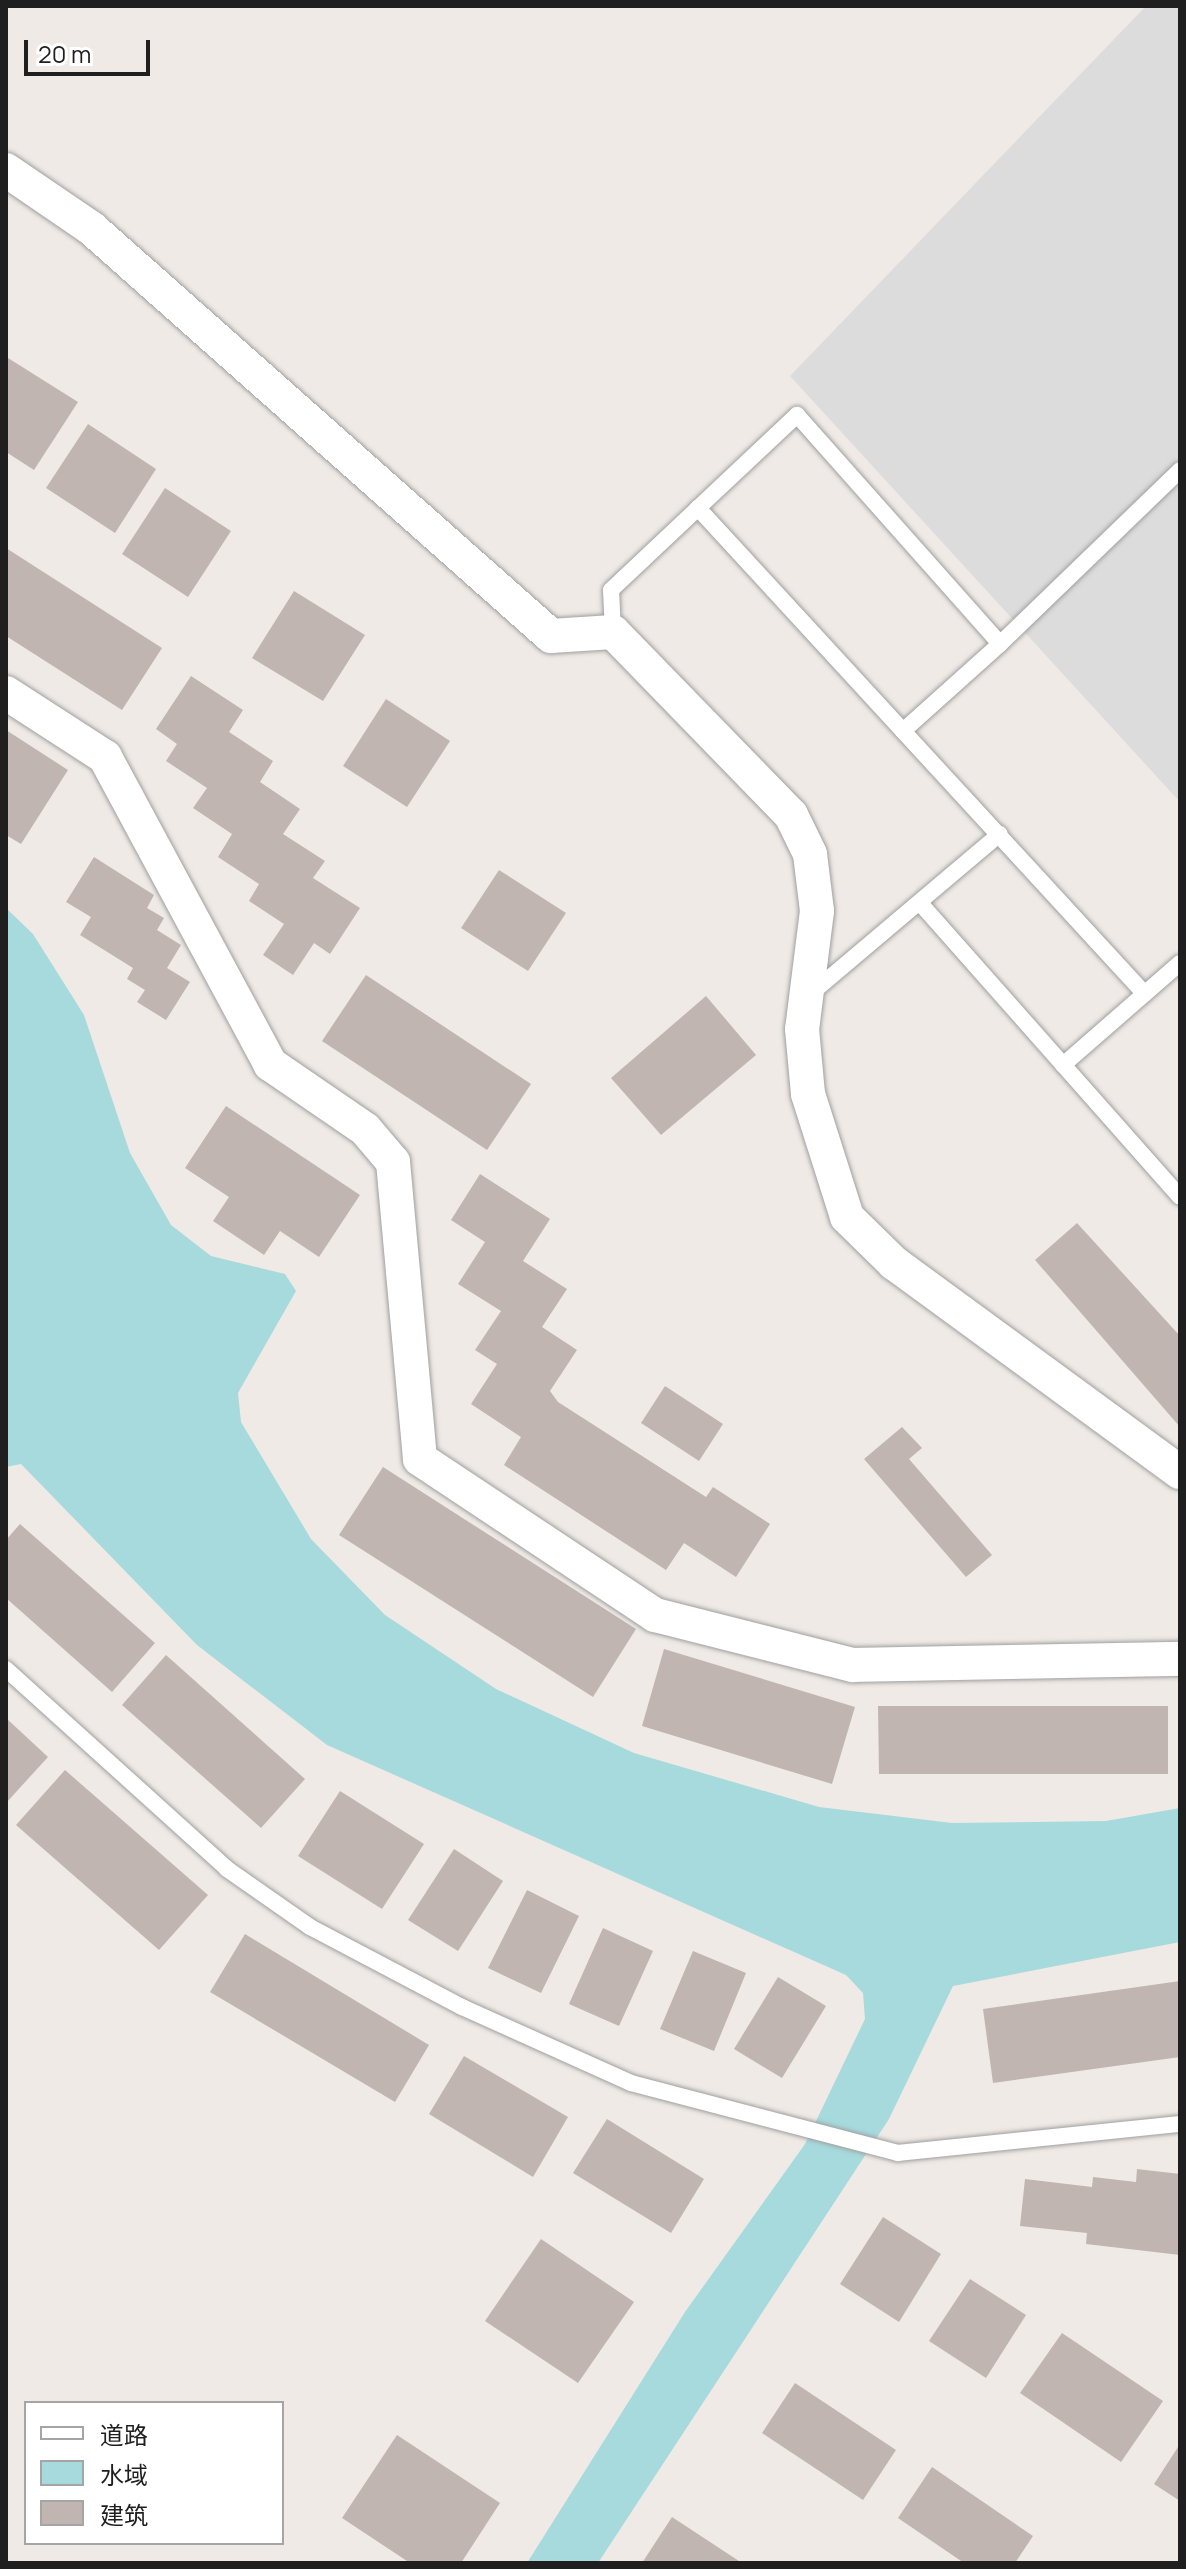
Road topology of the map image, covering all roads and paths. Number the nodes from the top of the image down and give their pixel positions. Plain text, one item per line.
1 (6, 170) edge
2 (1180, 470) edge
3 (698, 508) junction
4 (613, 632) junction
5 (1000, 644) junction
6 (6, 693) edge
7 (903, 731) junction
8 (1000, 834) junction
9 (920, 903) junction
10 (1180, 963) edge
11 (1145, 994) junction
12 (804, 1000) junction
13 (1063, 1065) junction
14 (1180, 1197) edge
15 (1180, 1472) edge
16 (1180, 1659) edge
17 (6, 1669) edge
18 (1180, 2124) edge

1 - 4 street
2 - 5 lane
3 - 4 lane
3 - 5 lane
3 - 7 lane
4 - 12 street
5 - 7 lane
6 - 16 street
7 - 8 lane
8 - 9 lane
8 - 11 lane
9 - 12 lane
9 - 13 lane
10 - 11 lane
11 - 13 lane
12 - 15 street
13 - 14 lane
17 - 18 lane

